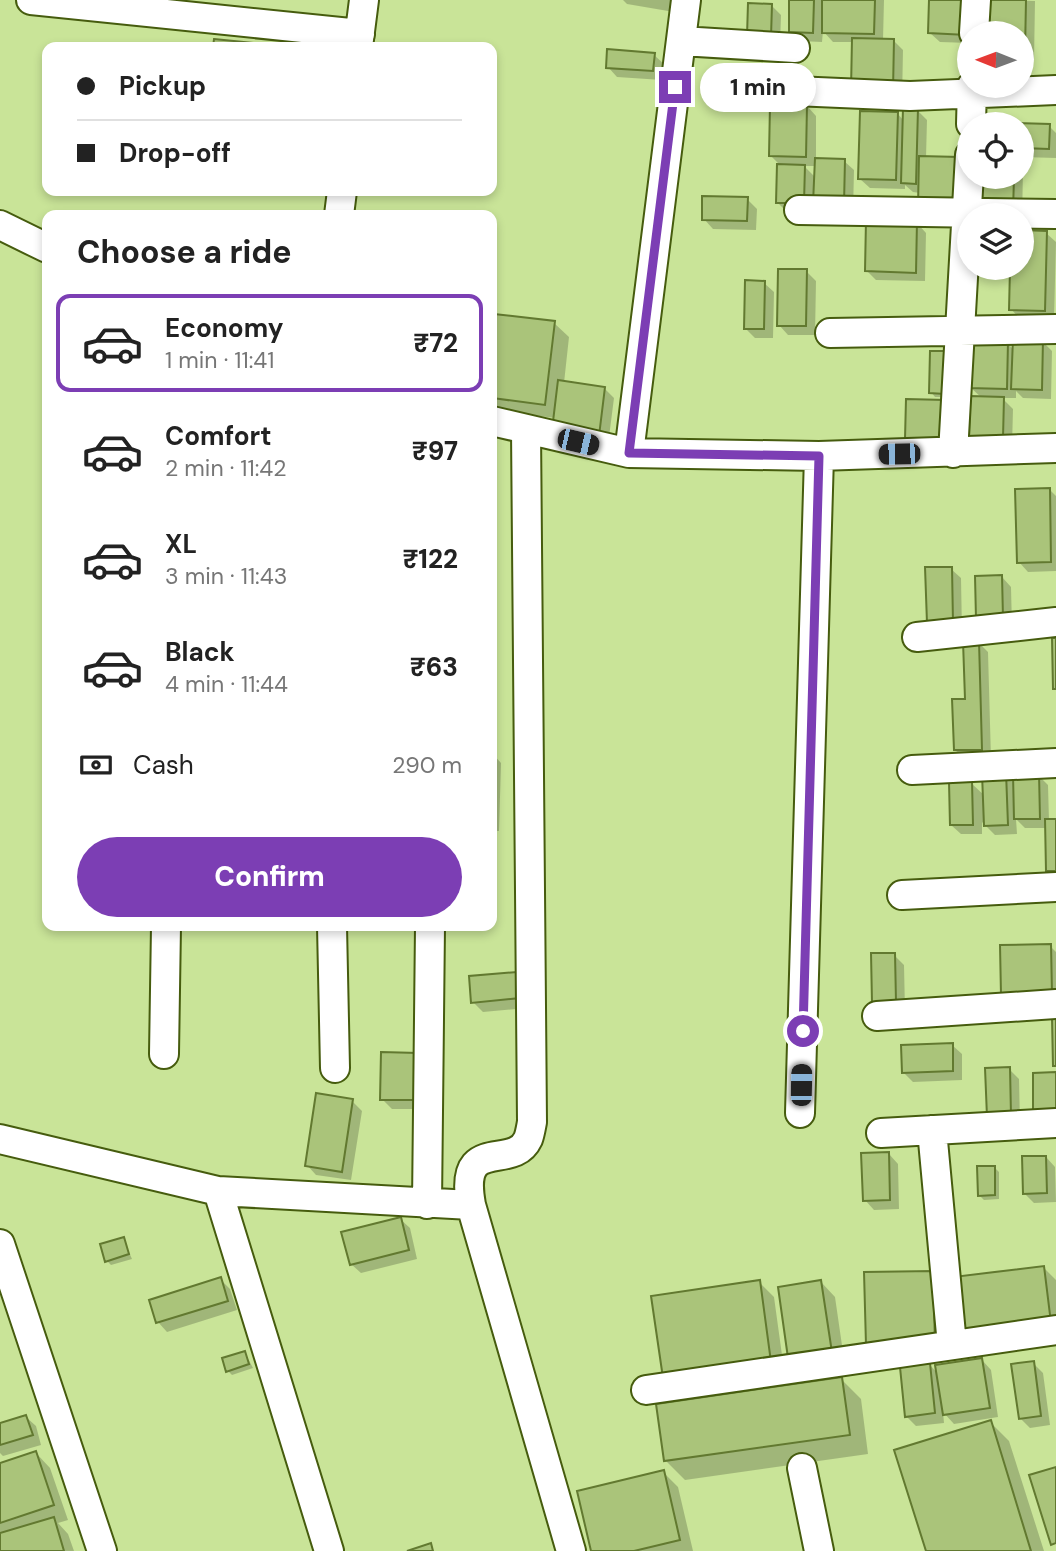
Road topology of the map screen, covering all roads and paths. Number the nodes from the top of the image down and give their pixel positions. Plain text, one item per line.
1 (31, 0) edge
2 (364, 0) edge
3 (686, 0) edge
4 (976, 0) edge
5 (975, 21) edge
6 (359, 41) edge
7 (681, 41) junction
8 (795, 48) dead end
9 (1034, 90) edge
10 (1056, 90) edge
11 (957, 91) edge
12 (794, 92) dead end
13 (799, 210) dead end
14 (957, 213) edge
15 (1034, 214) edge
16 (1056, 214) edge
17 (0, 225) edge
18 (42, 246) edge
19 (964, 280) edge
20 (1056, 329) edge
21 (961, 330) junction
22 (830, 333) dead end
23 (497, 422) edge
24 (526, 430) junction
25 (1056, 449) edge
26 (629, 453) junction
27 (953, 453) junction
28 (819, 456) junction
29 (1056, 622) edge
30 (917, 637) dead end
31 (1056, 762) edge
32 (912, 770) dead end
33 (1056, 887) edge
34 (902, 895) dead end
35 (166, 931) edge
36 (332, 931) edge
37 (430, 931) edge
38 (1056, 1004) edge
39 (877, 1016) dead end
40 (164, 1054) dead end
41 (335, 1068) dead end
42 (800, 1113) dead end
43 (1056, 1123) edge
44 (932, 1130) junction
45 (881, 1133) dead end
46 (0, 1139) edge
47 (218, 1191) junction
48 (427, 1204) junction
49 (471, 1205) junction
50 (0, 1244) edge
51 (1056, 1330) edge
52 (952, 1345) junction
53 (646, 1390) dead end
54 (802, 1468) dead end
55 (102, 1551) edge
56 (329, 1551) edge
57 (571, 1551) edge
58 (819, 1551) edge

1 - 6 street
2 - 6 street
3 - 7 street
4 - 5 street
7 - 8 street
7 - 26 street
9 - 10 street
11 - 12 street
13 - 14 street
15 - 16 street
17 - 18 street
19 - 21 street
20 - 21 street
21 - 22 street
21 - 27 street
23 - 24 street
24 - 26 street
24 - 49 street
25 - 27 street
26 - 28 street
27 - 28 street
28 - 42 street
29 - 30 street
31 - 32 street
33 - 34 street
35 - 40 street
36 - 41 street
37 - 48 street
38 - 39 street
43 - 44 street
44 - 45 street
44 - 52 street
46 - 47 street
47 - 48 street
47 - 56 street
48 - 49 street
49 - 57 street
50 - 55 street
51 - 52 street
52 - 53 street
54 - 58 street

